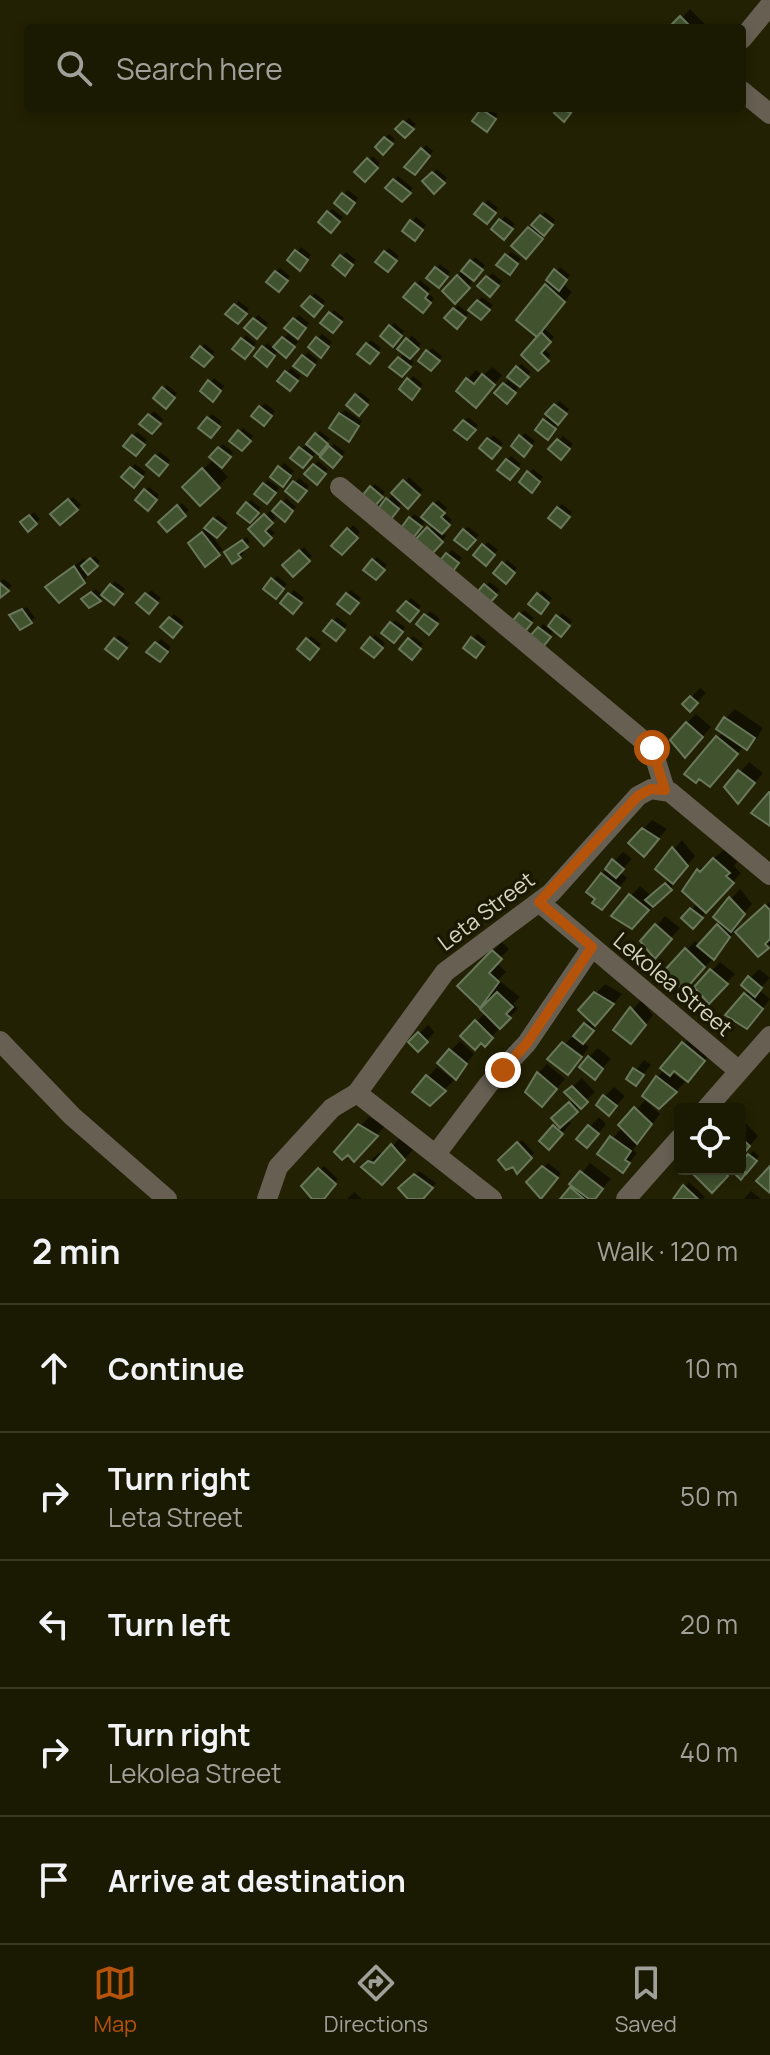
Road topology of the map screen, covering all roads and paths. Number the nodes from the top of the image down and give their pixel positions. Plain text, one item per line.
1 (770, 5) edge
2 (746, 34) edge
3 (746, 94) edge
4 (770, 114) edge
5 (340, 487) dead end
6 (665, 790) junction
7 (770, 875) edge
8 (539, 902) junction
9 (592, 947) junction
10 (770, 1036) edge
11 (0, 1041) edge
12 (739, 1071) junction
13 (357, 1093) junction
14 (711, 1103) edge
15 (674, 1145) edge
16 (436, 1154) junction
17 (270, 1198) edge
18 (167, 1199) edge
19 (492, 1199) edge
20 (626, 1199) edge

1 - 2 street
3 - 4 street
5 - 6 street
6 - 7 street
6 - 8 street, Leta Street
8 - 9 street
8 - 13 street, Leta Street
9 - 12 street, Lekolea Street
9 - 16 street, Lekolea Street
10 - 12 street
11 - 18 street
12 - 14 street
13 - 16 street
13 - 17 street, Leta Street
15 - 20 street
16 - 19 street

